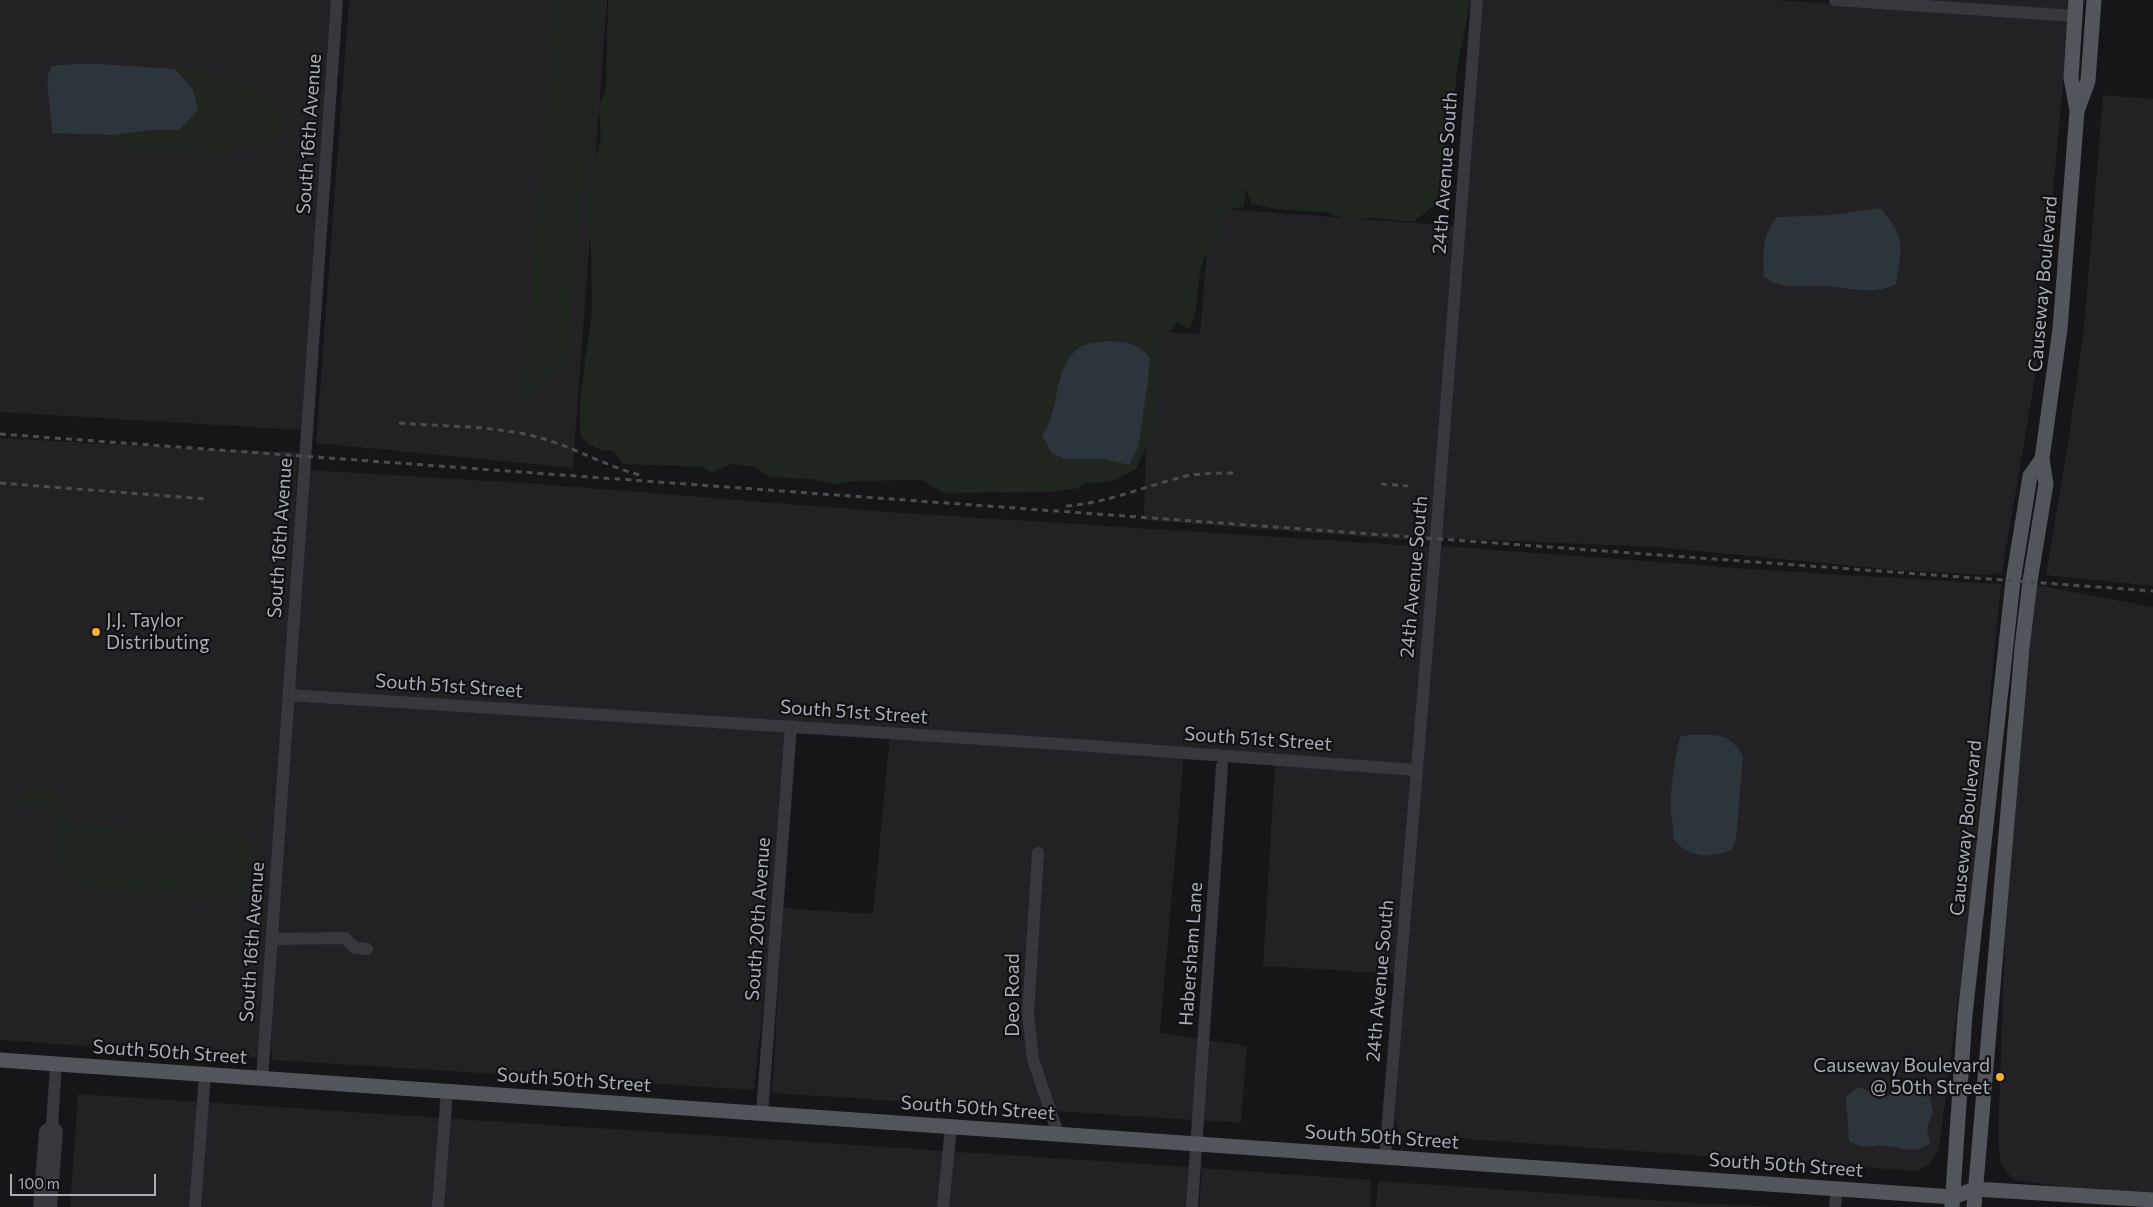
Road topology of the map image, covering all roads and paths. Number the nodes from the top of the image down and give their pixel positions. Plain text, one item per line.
1 (337, 0) edge
2 (1477, 0) edge
3 (1835, 0) edge
4 (2076, 0) edge
5 (2094, 0) edge
6 (2075, 16) junction
7 (2084, 90) junction
8 (2077, 111) junction
9 (2042, 459) junction
10 (288, 695) junction
11 (791, 726) junction
12 (1995, 741) junction
13 (1222, 766) dead end
14 (1416, 770) junction
15 (1038, 853) dead end
16 (2002, 870) junction
17 (271, 939) junction
18 (367, 949) dead end
19 (0, 1060) edge
20 (56, 1064) junction
21 (205, 1075) junction
22 (262, 1079) junction
23 (446, 1091) junction
24 (762, 1113) junction
25 (52, 1125) junction
26 (950, 1127) junction
27 (1058, 1134) junction
28 (1197, 1144) junction
29 (1385, 1157) junction
30 (1837, 1188) junction
31 (1976, 1189) junction
32 (2153, 1200) edge
33 (1952, 1202) edge
34 (39, 1207) edge
35 (51, 1207) edge
36 (195, 1207) edge
37 (438, 1207) edge
38 (943, 1207) edge
39 (1192, 1207) edge
40 (1835, 1207) edge
41 (1970, 1207) edge
42 (1974, 1207) edge

1 - 10 street, South 16th Avenue
2 - 14 street, 24th Avenue South
3 - 6 street
4 - 6 main road, Causeway Boulevard
5 - 7 main road, Causeway Boulevard
6 - 7 main road
6 - 8 main road, Causeway Boulevard
7 - 8 main road, Causeway Boulevard
8 - 9 main road, Causeway Boulevard
9 - 12 main road, Causeway Boulevard
9 - 16 main road, Causeway Boulevard
10 - 11 street, South 51st Street
10 - 17 street, South 16th Avenue
11 - 14 street, South 51st Street
11 - 24 street, South 20th Avenue
12 - 16 main road
12 - 33 main road, Causeway Boulevard
13 - 28 street, Habersham Lane
14 - 29 street, 24th Avenue South
15 - 27 street, Deo Road
16 - 31 main road, Causeway Boulevard
17 - 18 street
17 - 22 street, South 16th Avenue
19 - 20 main road, South 50th Street
20 - 21 main road, South 50th Street
20 - 25 street
21 - 22 main road, South 50th Street
21 - 36 street
22 - 23 main road, South 50th Street
23 - 24 main road, South 50th Street
23 - 37 street
24 - 26 main road, South 50th Street
25 - 34 street
25 - 35 street
26 - 27 main road, South 50th Street
26 - 38 street
27 - 28 main road, South 50th Street
28 - 29 main road, South 50th Street
28 - 39 street, Habersham Lane
29 - 30 main road, South 50th Street
30 - 33 main road, South 50th Street
30 - 40 street
31 - 32 main road, South 50th Street
31 - 33 main road, South 50th Street
31 - 42 main road, Causeway Boulevard
33 - 41 main road, South 50th Street

